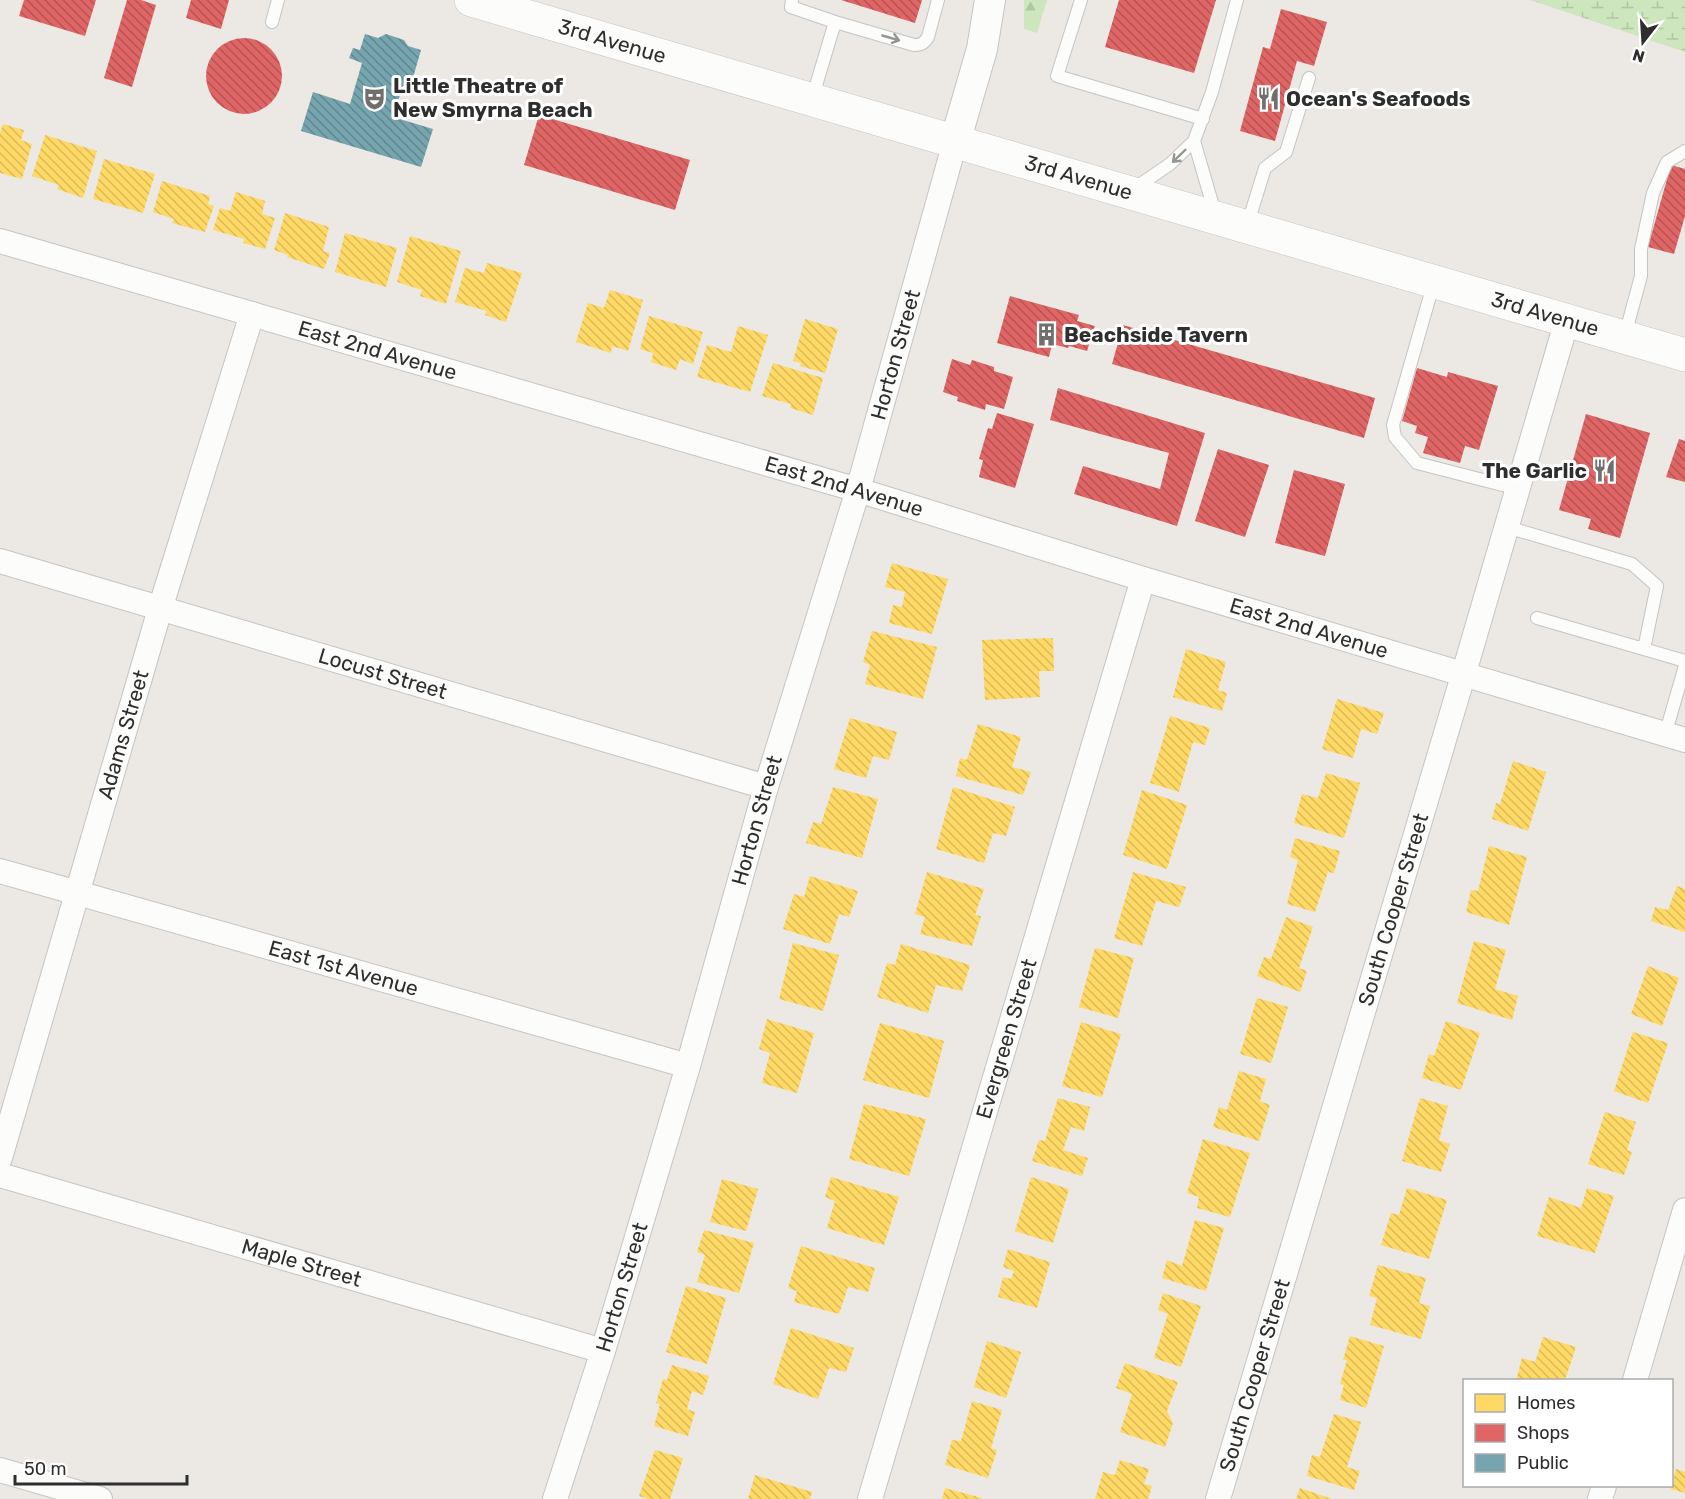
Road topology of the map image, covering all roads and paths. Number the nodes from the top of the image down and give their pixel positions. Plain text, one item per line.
1 (278, 0) edge
2 (471, 0) edge
3 (792, 0) edge
4 (938, 0) edge
5 (990, 0) edge
6 (1081, 0) edge
7 (1237, 0) edge
8 (272, 21) dead end
9 (835, 22) junction
10 (1309, 78) dead end
11 (812, 100) junction
12 (1203, 119) junction
13 (1194, 141) junction
14 (956, 142) junction
15 (1685, 151) edge
16 (1129, 192) junction
17 (1232, 222) junction
18 (0, 241) edge
19 (1434, 281) junction
20 (252, 314) junction
21 (1567, 320) junction
22 (1624, 337) junction
23 (1685, 355) edge
24 (1518, 489) junction
25 (858, 490) junction
26 (1507, 527) junction
27 (0, 561) edge
28 (1143, 579) junction
29 (160, 609) junction
30 (1537, 618) dead end
31 (1644, 649) junction
32 (1685, 661) edge
33 (1685, 666) edge
34 (1463, 676) junction
35 (1675, 737) edge
36 (766, 787) junction
37 (0, 872) edge
38 (76, 894) junction
39 (688, 1066) junction
40 (0, 1158) edge
41 (0, 1175) edge
42 (1685, 1210) edge
43 (603, 1352) junction
44 (1635, 1379) edge
45 (0, 1470) edge
46 (100, 1499) edge
47 (555, 1499) edge
48 (870, 1499) edge
49 (1218, 1499) edge

1 - 8 lane
2 - 11 main road, 3rd Avenue
3 - 9 lane
9 -> 4 lane
5 - 14 street
6 - 12 lane
7 - 12 lane
9 - 11 lane
10 - 17 lane
11 - 14 main road, 3rd Avenue
12 - 13 lane
13 -> 16 lane
13 - 17 lane
14 - 16 main road, 3rd Avenue
14 - 25 street, Horton Street
15 - 22 lane
16 - 17 main road, 3rd Avenue
17 - 19 main road, 3rd Avenue
18 - 20 street, East 2nd Avenue
19 - 21 main road, 3rd Avenue
19 - 24 lane
20 - 25 street, East 2nd Avenue
20 - 29 street, Adams Street
21 - 22 main road, 3rd Avenue
21 - 24 street, South Cooper Street
22 - 23 main road, 3rd Avenue
24 - 26 street, South Cooper Street
25 - 28 street, East 2nd Avenue
25 - 36 street, Horton Street
26 - 31 lane
26 - 34 street, South Cooper Street
27 - 29 street, Locust Street
28 - 34 street, East 2nd Avenue
28 - 48 street, Evergreen Street
29 - 36 street, Locust Street
29 - 38 street, Adams Street
30 - 31 lane
31 - 32 lane
33 - 35 lane
34 - 35 street, East 2nd Avenue
34 - 49 street, South Cooper Street
36 - 39 street, Horton Street
37 - 38 street, East 1st Avenue
38 - 39 street, East 1st Avenue
38 - 40 street, Adams Street
39 - 43 street, Horton Street
41 - 43 street, Maple Street
42 - 44 street
43 - 47 street, Horton Street
45 - 46 street

